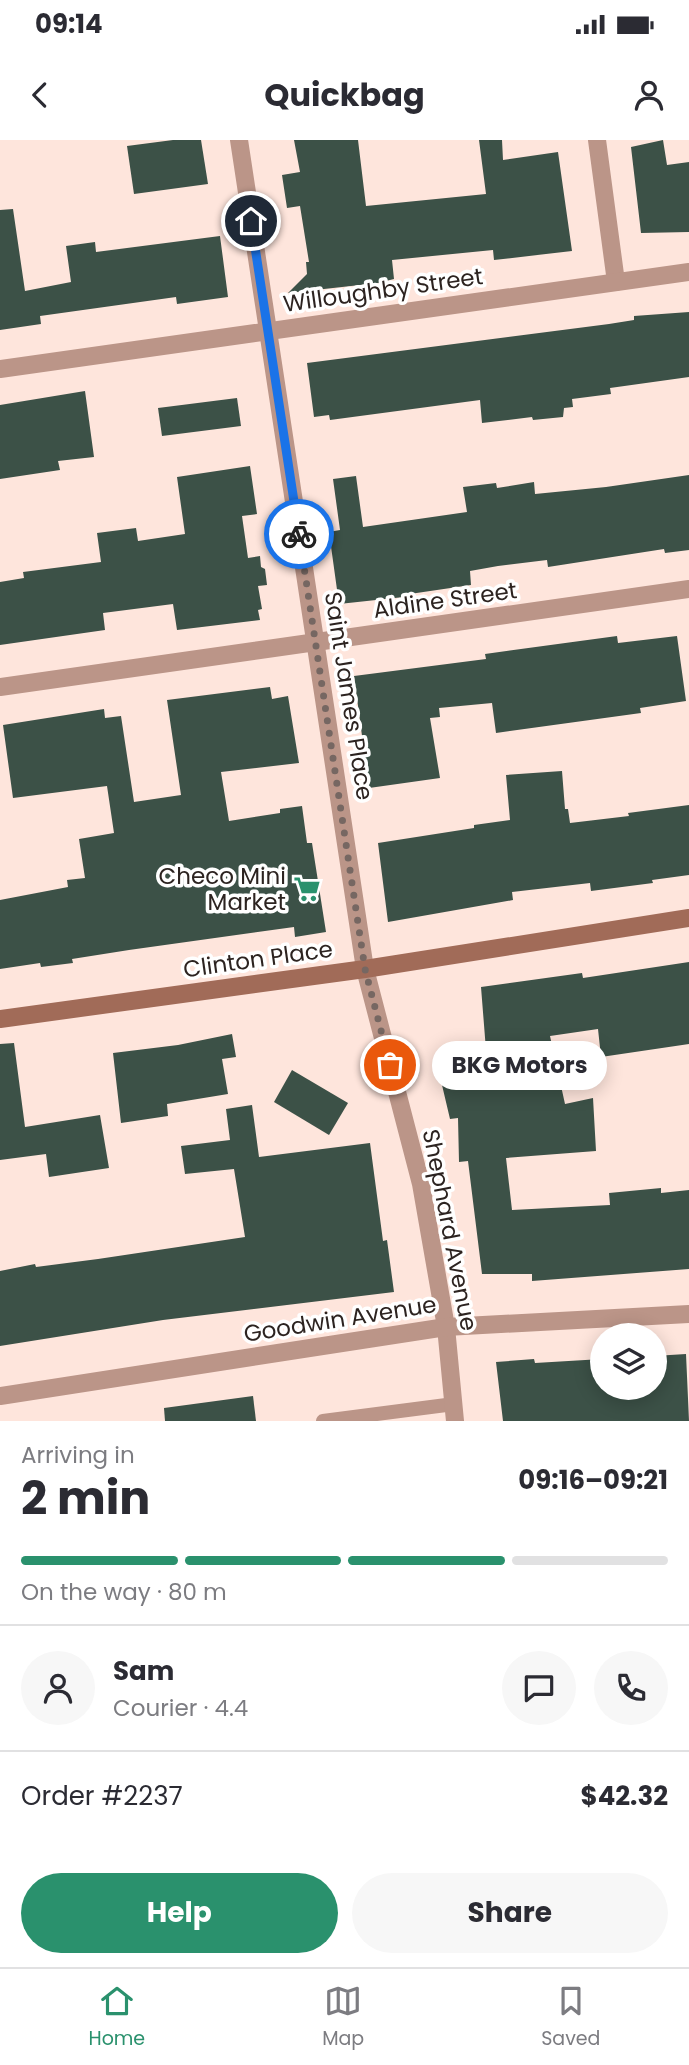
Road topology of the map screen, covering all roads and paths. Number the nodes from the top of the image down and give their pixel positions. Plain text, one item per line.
1 (239, 140) edge
2 (597, 140) edge
3 (689, 272) edge
4 (616, 282) junction
5 (267, 331) junction
6 (0, 369) edge
7 (689, 589) edge
8 (316, 644) junction
9 (0, 687) edge
10 (689, 918) edge
11 (365, 969) junction
12 (0, 1019) edge
13 (689, 1314) edge
14 (446, 1327) junction
15 (0, 1396) edge
16 (454, 1413) edge
17 (323, 1421) edge

1 - 5 street, Saint James Place
2 - 4 street
3 - 4 street, Willoughby Street
4 - 5 street, Willoughby Street
5 - 6 street, Willoughby Street
5 - 8 street, Saint James Place
7 - 8 street, Aldine Street
8 - 9 street, Aldine Street
8 - 11 street, Saint James Place
10 - 11 street, Clinton Place
11 - 12 street, Clinton Place
11 - 14 street, Shephard Avenue
13 - 14 street, Goodwin Avenue
14 - 15 street, Goodwin Avenue
14 - 16 street, Shephard Avenue
16 - 17 lane

